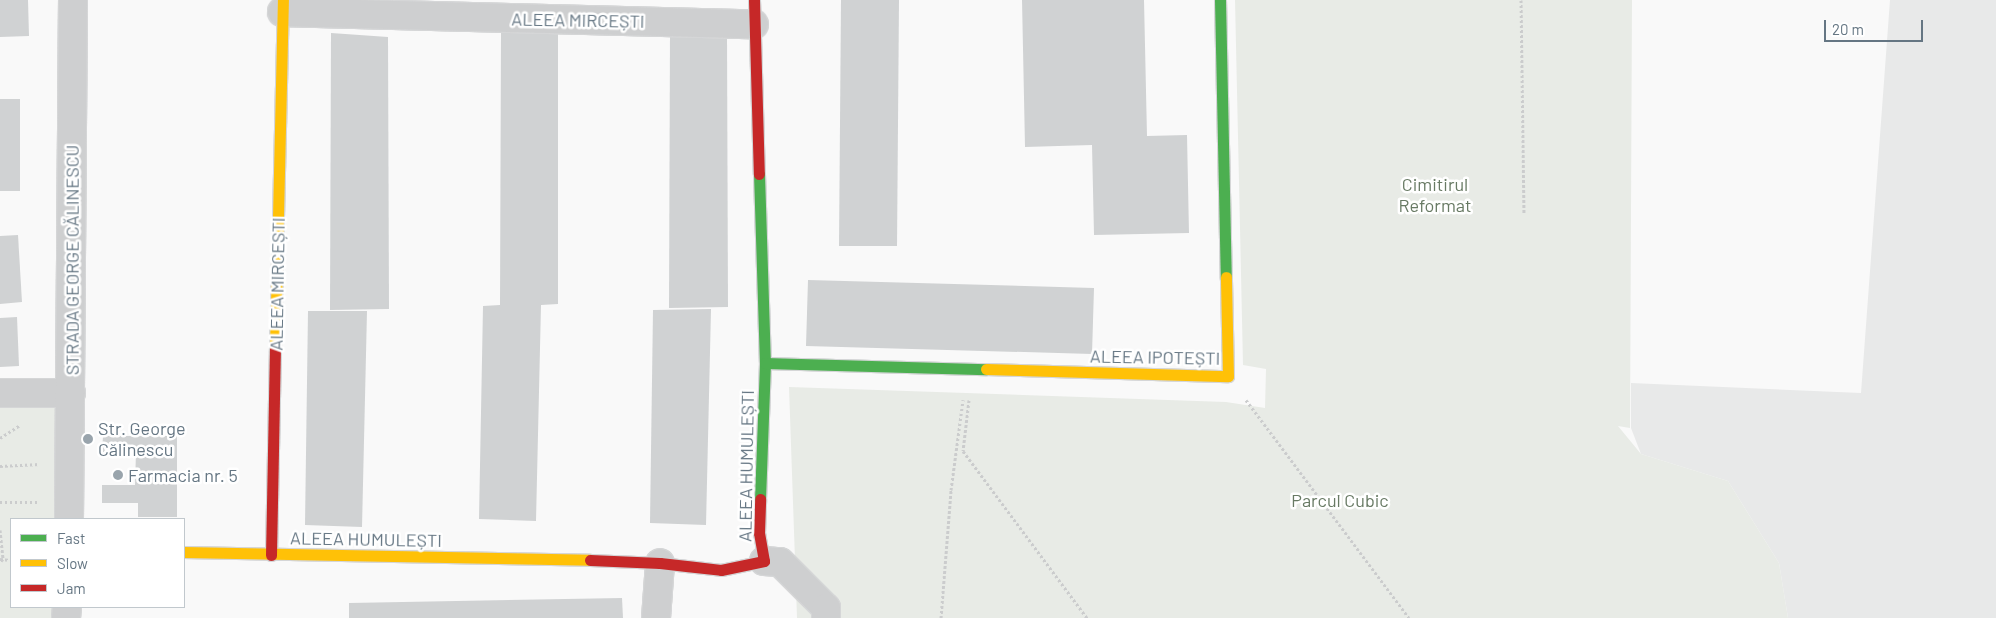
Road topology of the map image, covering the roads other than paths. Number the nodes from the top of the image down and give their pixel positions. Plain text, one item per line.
1 (73, 0) edge
2 (1220, 0) edge
3 (282, 6) edge
4 (754, 12) edge
5 (764, 363) junction
6 (0, 393) edge
7 (71, 393) junction
8 (69, 518) edge
9 (185, 552) edge
10 (271, 555) junction
11 (764, 561) junction
12 (660, 563) junction
13 (656, 618) edge
14 (826, 618) edge

1 - 7 street, STRADA GEORGE CĂLINESCU
2 - 5 street, ALEEA IPOTEȘTI
3 - 4 street, ALEEA MIRCEȘTI
3 - 10 street, ALEEA MIRCEȘTI
4 - 5 street, ALEEA HUMULEȘTI
5 - 11 street, ALEEA HUMULEȘTI
6 - 7 street
7 - 8 street, STRADA GEORGE CĂLINESCU
9 - 10 street, ALEEA HUMULEȘTI
10 - 12 street, ALEEA HUMULEȘTI
11 - 12 street, ALEEA HUMULEȘTI
11 - 14 street
12 - 13 street

